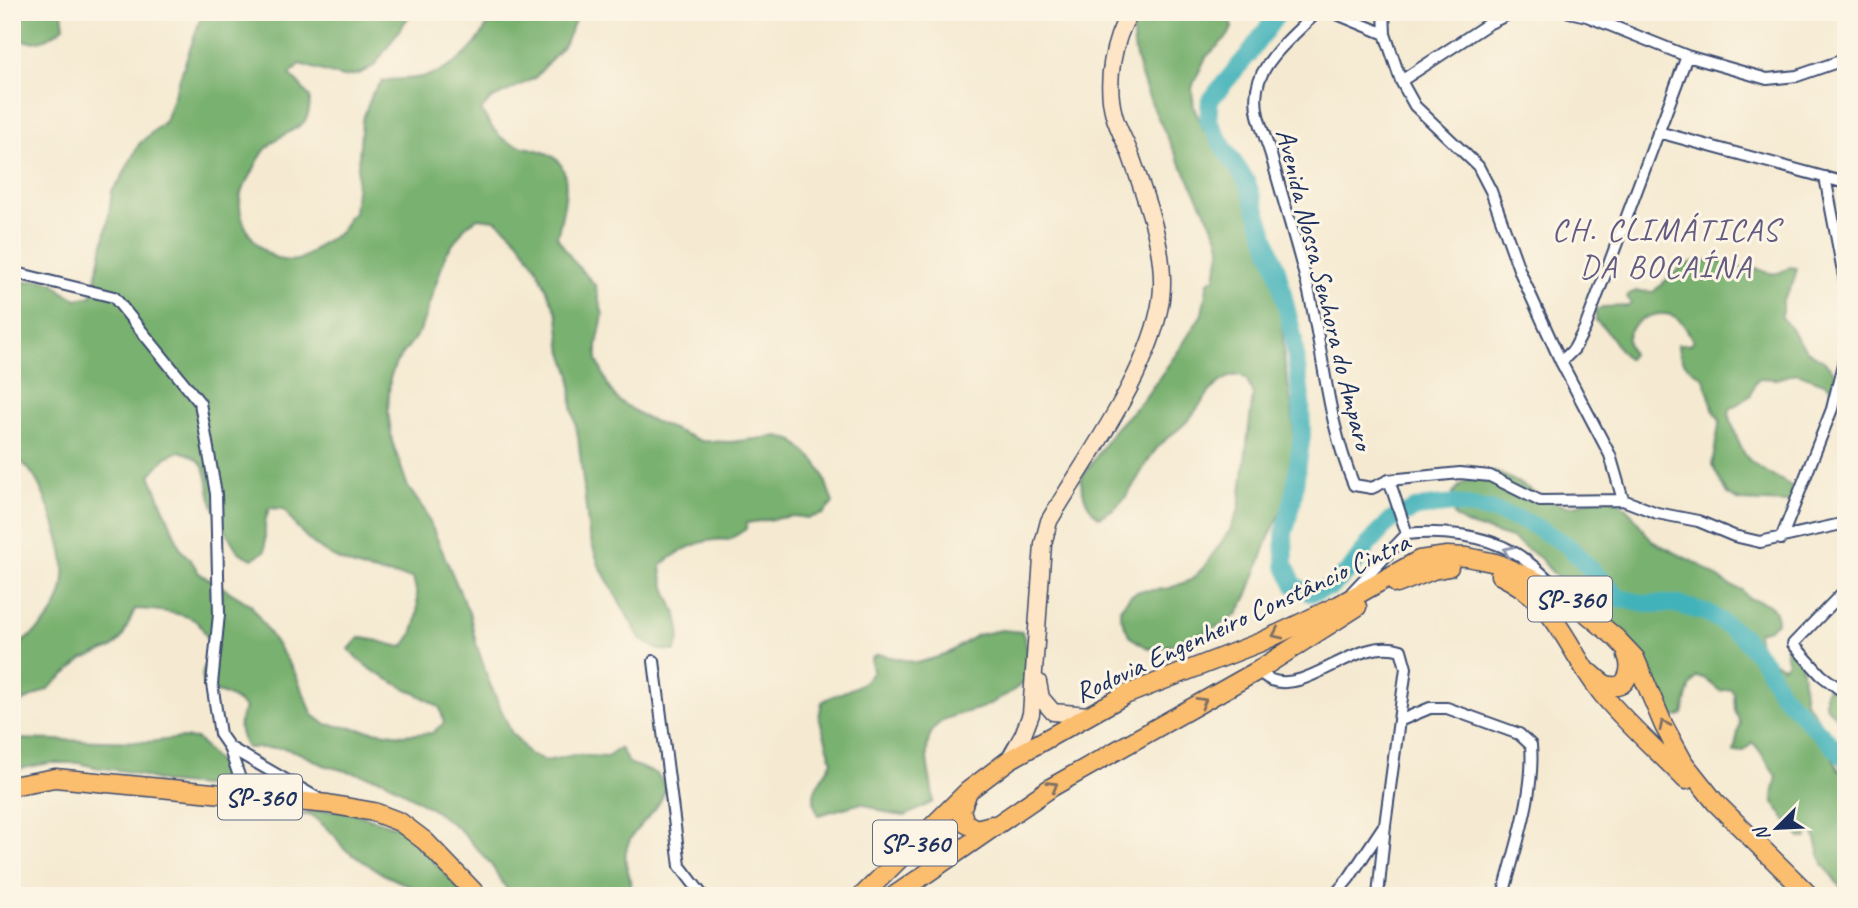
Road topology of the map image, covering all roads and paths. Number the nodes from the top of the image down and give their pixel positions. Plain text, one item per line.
1 (1130, 12) edge
2 (1324, 12) edge
3 (1332, 12) edge
4 (1384, 12) edge
5 (1513, 12) edge
6 (1569, 12) edge
7 (1385, 34) junction
8 (1687, 56) junction
9 (1846, 60) edge
10 (1401, 81) junction
11 (1658, 132) junction
12 (1825, 177) junction
13 (1846, 183) edge
14 (12, 272) edge
15 (1846, 286) edge
16 (1846, 352) edge
17 (1560, 362) junction
18 (1391, 486) junction
19 (1623, 500) junction
20 (1846, 523) edge
21 (1405, 528) junction
22 (1781, 539) junction
23 (1846, 589) edge
24 (1561, 592) junction
25 (1339, 605) junction
26 (1616, 638) junction
27 (654, 661) dead end
28 (1584, 667) junction
29 (1035, 669) junction
30 (1257, 671) junction
31 (1846, 694) edge
32 (1089, 715) junction
33 (1399, 721) junction
34 (229, 747) junction
35 (1009, 760) junction
36 (12, 786) edge
37 (968, 791) junction
38 (246, 796) junction
39 (1715, 802) junction
40 (328, 804) junction
41 (996, 824) junction
42 (1385, 825) junction
43 (478, 896) edge
44 (703, 896) edge
45 (862, 896) edge
46 (894, 896) edge
47 (1334, 896) edge
48 (1378, 896) edge
49 (1503, 896) edge
50 (1810, 896) edge

1 - 29 main road
2 - 18 street, Avenida Nossa Senhora do Amparo
3 - 7 street
4 - 7 street
5 - 10 street
6 - 8 street
7 - 10 street
8 - 9 street
8 - 11 street
10 - 17 street
11 - 12 street
11 - 17 street
12 - 13 street
12 - 15 street
14 - 34 street
16 - 22 street
17 - 19 street
18 - 19 street
18 - 21 street
19 - 22 street
20 - 22 street
24 -> 21 street
21 - 25 street
23 - 31 street
24 - 25 main road, Rodovia Engenheiro Constâncio Cintra / SP-360
24 - 26 main road, Rodovia Engenheiro Constâncio Cintra / SP-360
25 -> 32 main road, Rodovia Engenheiro Constâncio Cintra / SP-360
26 - 28 main road
39 -> 26 main road, Rodovia Engenheiro Constâncio Cintra / SP-360
27 - 44 street
28 - 30 main road, Rodovia Engenheiro Constâncio Cintra / SP-360
28 - 39 main road, Rodovia Engenheiro Constâncio Cintra / SP-360
29 - 32 main road
29 - 35 main road
30 - 33 street
41 -> 30 main road, Rodovia Engenheiro Constâncio Cintra / SP-360
32 - 35 main road, Rodovia Engenheiro Constâncio Cintra / SP-360
33 - 42 street
33 - 49 street
34 - 38 street
34 - 40 street
35 - 37 main road, Rodovia Engenheiro Constâncio Cintra / SP-360
36 - 38 main road, SP-360
37 - 41 main road
37 - 45 main road, Rodovia Engenheiro Constâncio Cintra / SP-360
38 - 40 main road, SP-360
39 - 50 main road, Rodovia Engenheiro Constâncio Cintra / SP-360
40 - 43 main road, SP-360
41 - 46 main road, Rodovia Engenheiro Constâncio Cintra / SP-360
42 - 47 street
42 - 48 street

